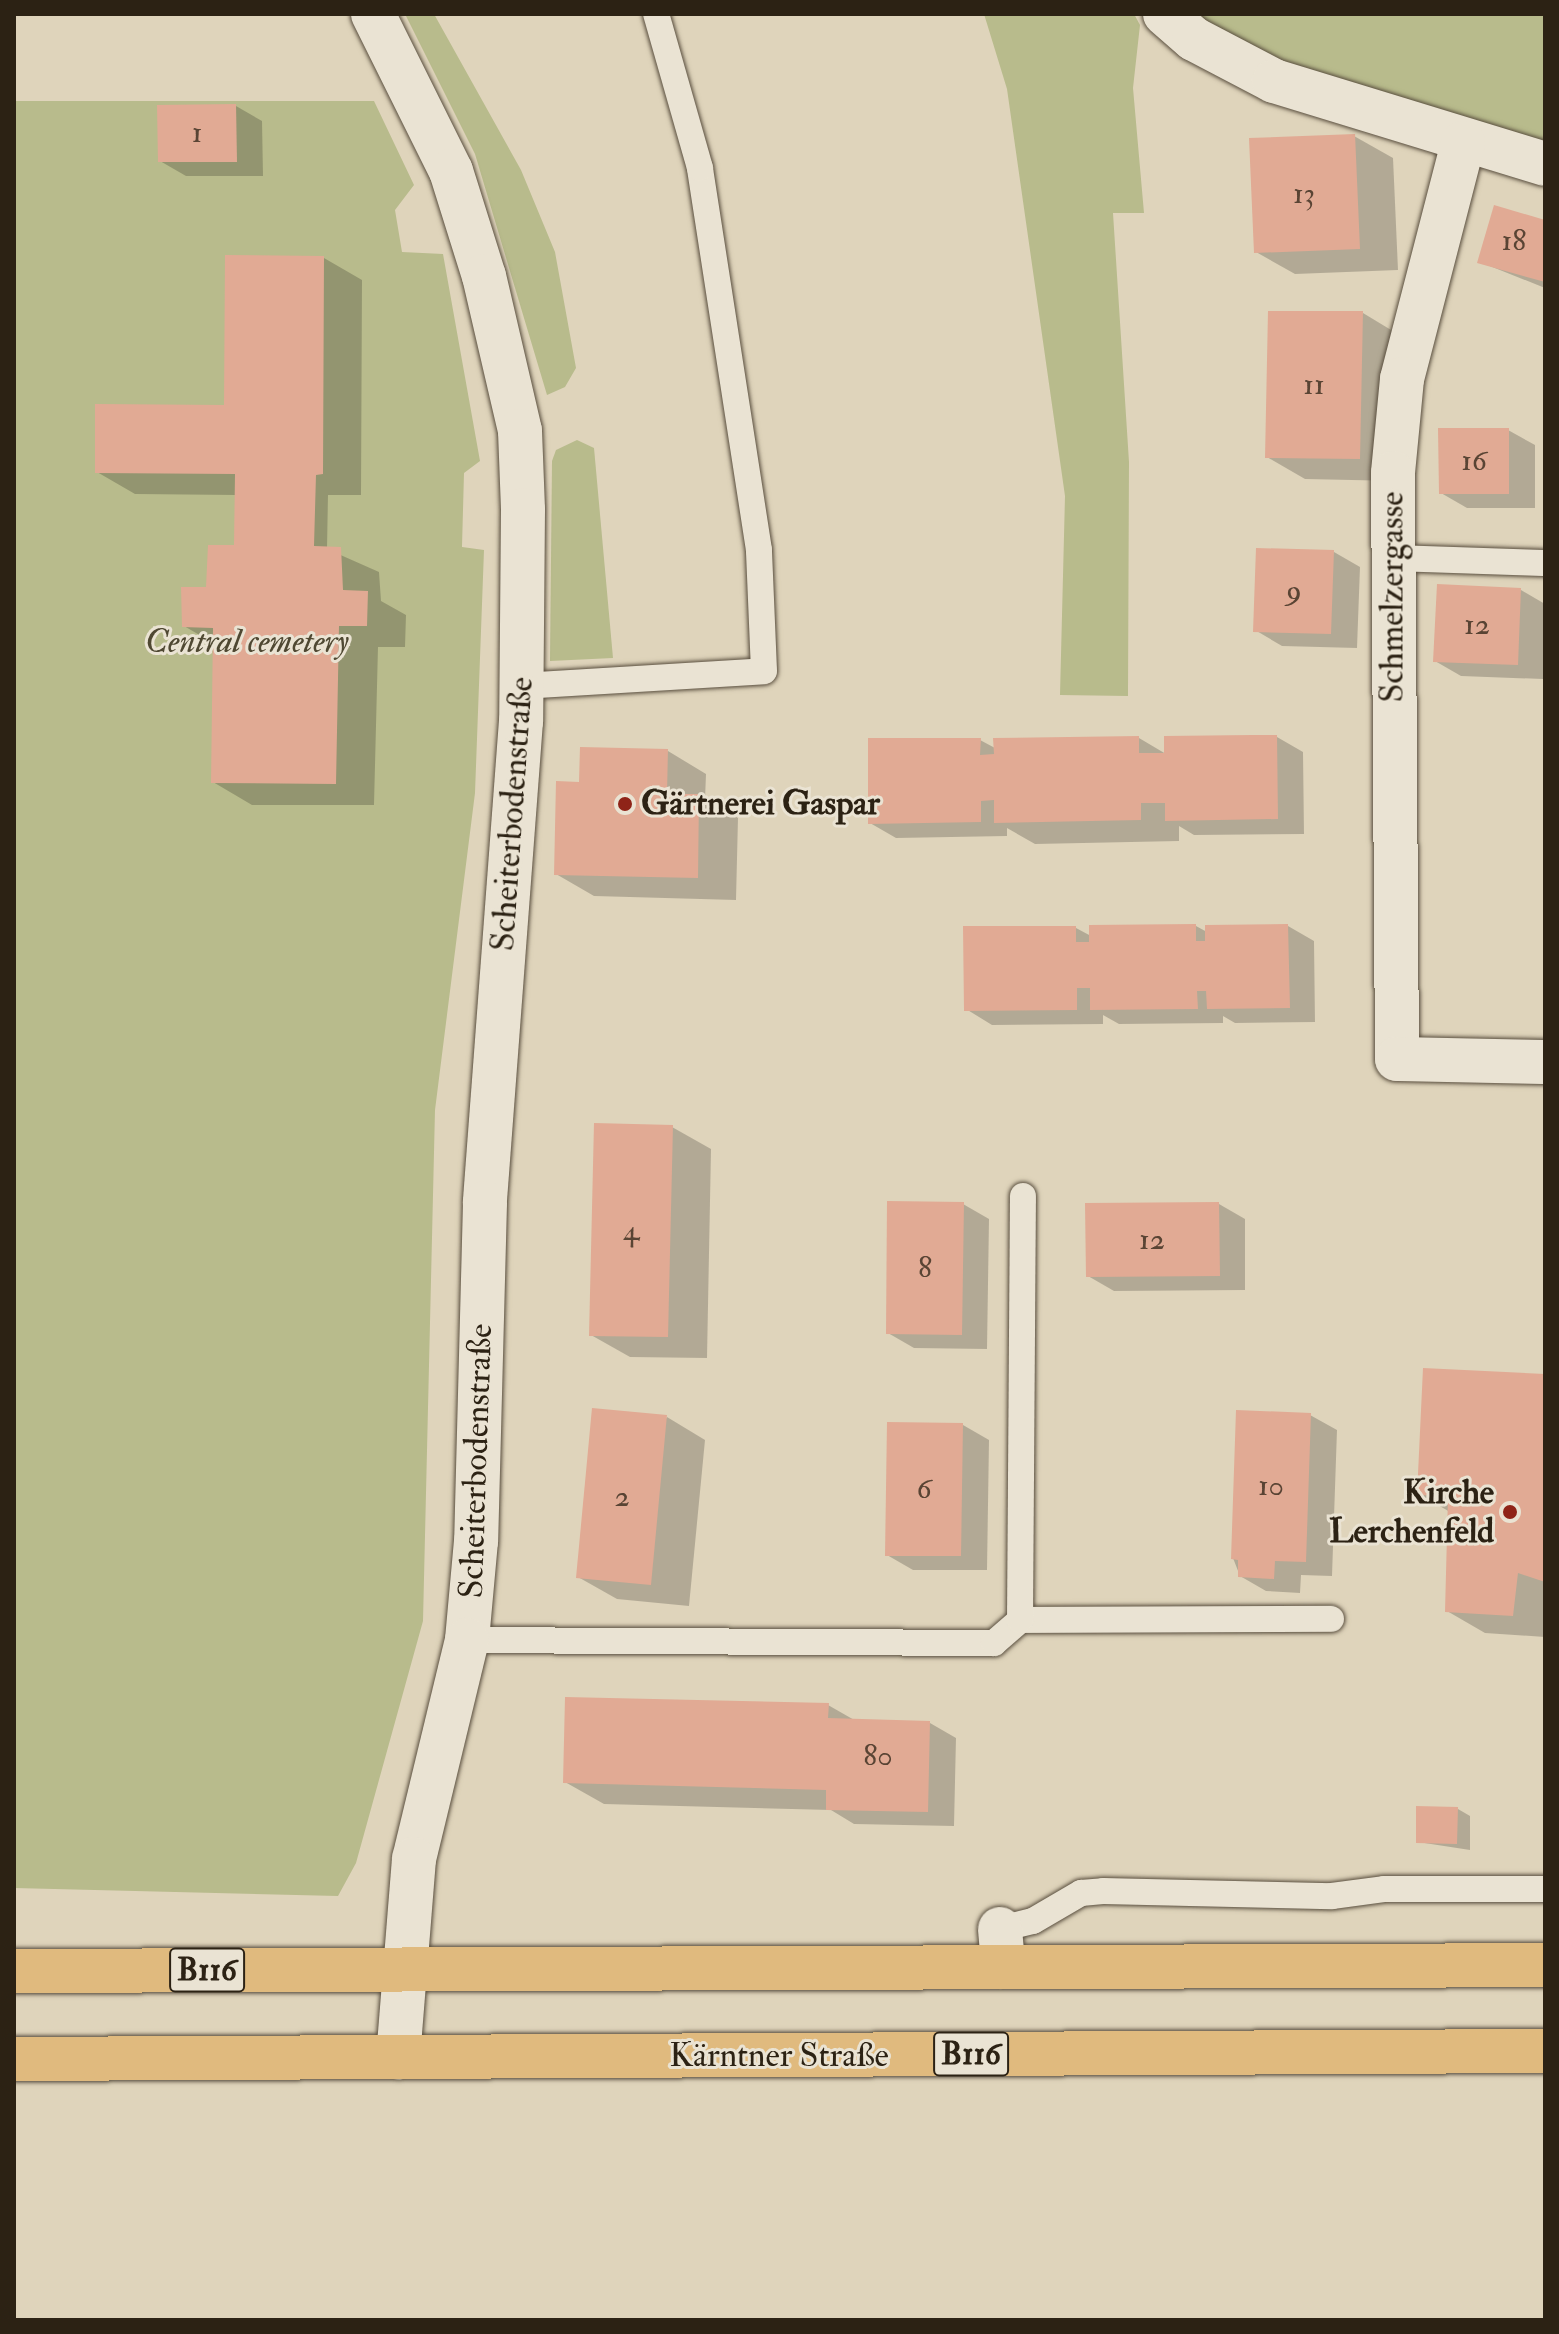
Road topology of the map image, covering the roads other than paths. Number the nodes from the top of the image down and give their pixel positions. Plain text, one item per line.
1 (373, 14) edge
2 (656, 14) edge
3 (1165, 14) edge
4 (1463, 143) junction
5 (1545, 164) edge
6 (1392, 558) junction
7 (1545, 563) edge
8 (522, 686) junction
9 (1545, 1062) edge
10 (1023, 1196) dead end
11 (1331, 1619) dead end
12 (1020, 1620) junction
13 (467, 1640) junction
14 (1545, 1889) edge
15 (1001, 1948) junction
16 (1545, 1965) edge
17 (400, 1968) junction
18 (14, 1971) edge
19 (1545, 2051) edge
20 (398, 2057) junction
21 (14, 2059) edge

1 - 8 street, Scheiterbodenstraße
2 - 8 lane
3 - 4 street
4 - 5 street
4 - 6 street, Schmelzergasse
6 - 7 lane
6 - 9 street, Schmelzergasse
8 - 13 street, Scheiterbodenstraße
10 - 12 lane
11 - 12 lane
12 - 13 lane, Scheiterbodenstraße
13 - 17 street, Scheiterbodenstraße
14 - 15 lane
15 - 16 main road, B116
15 - 17 main road, B116
17 - 18 main road, B116
17 - 20 street, Scheiterbodenstraße
19 - 20 main road, Kärntner Straße / B116
20 - 21 main road, Kärntner Straße / B116

